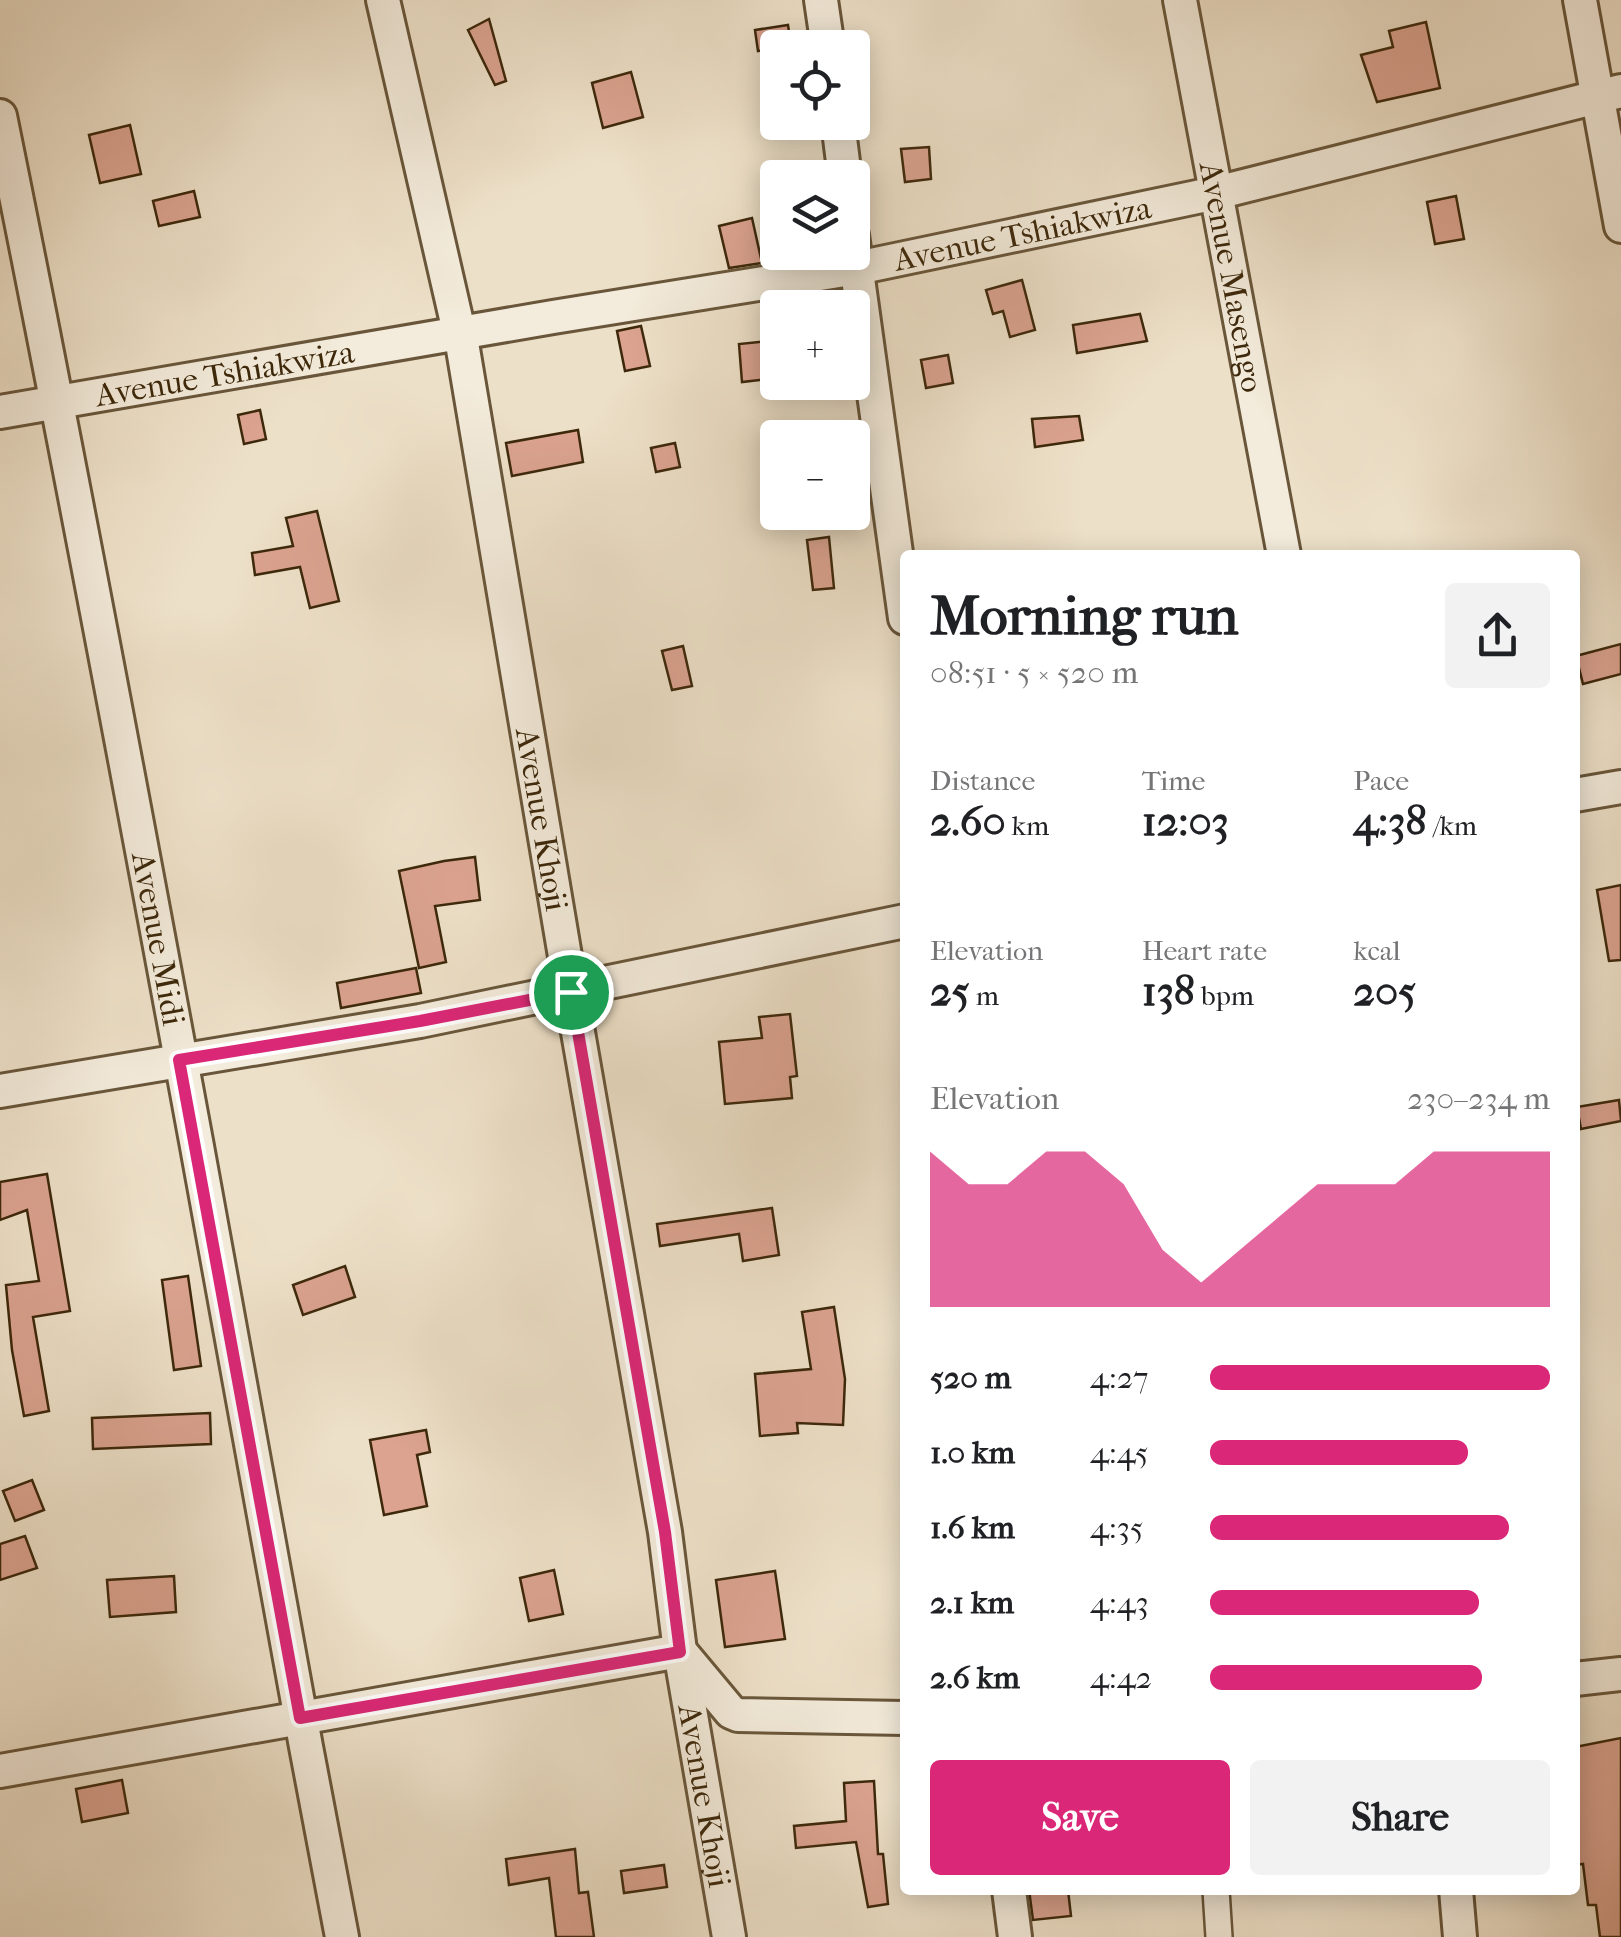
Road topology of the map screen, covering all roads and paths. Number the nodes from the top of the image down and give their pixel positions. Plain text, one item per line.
1 (383, 0) edge
2 (821, 0) edge
3 (1180, 0) edge
4 (1580, 0) edge
5 (825, 30) edge
6 (1609, 94) edge
7 (0, 116) edge
8 (1216, 193) junction
9 (1621, 226) edge
10 (870, 265) edge
11 (845, 270) edge
12 (857, 270) edge
13 (460, 333) junction
14 (58, 401) junction
15 (0, 412) edge
16 (1283, 550) edge
17 (900, 582) edge
18 (1621, 787) edge
19 (1580, 794) edge
20 (900, 923) edge
21 (571, 992) junction
22 (179, 1060) junction
23 (0, 1092) edge
24 (680, 1652) junction
25 (1621, 1674) edge
26 (1580, 1678) edge
27 (300, 1718) junction
28 (900, 1718) edge
29 (0, 1771) edge
30 (1009, 1895) edge
31 (1216, 1895) edge
32 (1456, 1895) edge
33 (342, 1937) edge
34 (729, 1937) edge
35 (1015, 1937) edge
36 (1218, 1937) edge
37 (1460, 1937) edge

1 - 13 street, Avenue Khoji
2 - 5 street
3 - 8 street, Avenue Masengo
4 - 6 street
6 - 8 street, Avenue Tshiakwiza
6 - 9 street
7 - 14 street, Avenue Midi
8 - 10 street, Avenue Tshiakwiza
8 - 16 street, Avenue Masengo
11 - 13 street, Avenue Tshiakwiza
12 - 17 street
13 - 14 street, Avenue Tshiakwiza
13 - 21 street, Avenue Khoji
14 - 15 street, Avenue Tshiakwiza
14 - 22 street, Avenue Midi
18 - 19 street
20 - 21 street
21 - 22 street
21 - 24 street, Avenue Khoji
22 - 23 street
22 - 27 street, Avenue Midi
24 - 27 street
24 - 28 street
24 - 34 street, Avenue Khoji
25 - 26 street
27 - 29 street
27 - 33 street, Avenue Midi
30 - 35 street
31 - 36 street
32 - 37 street

